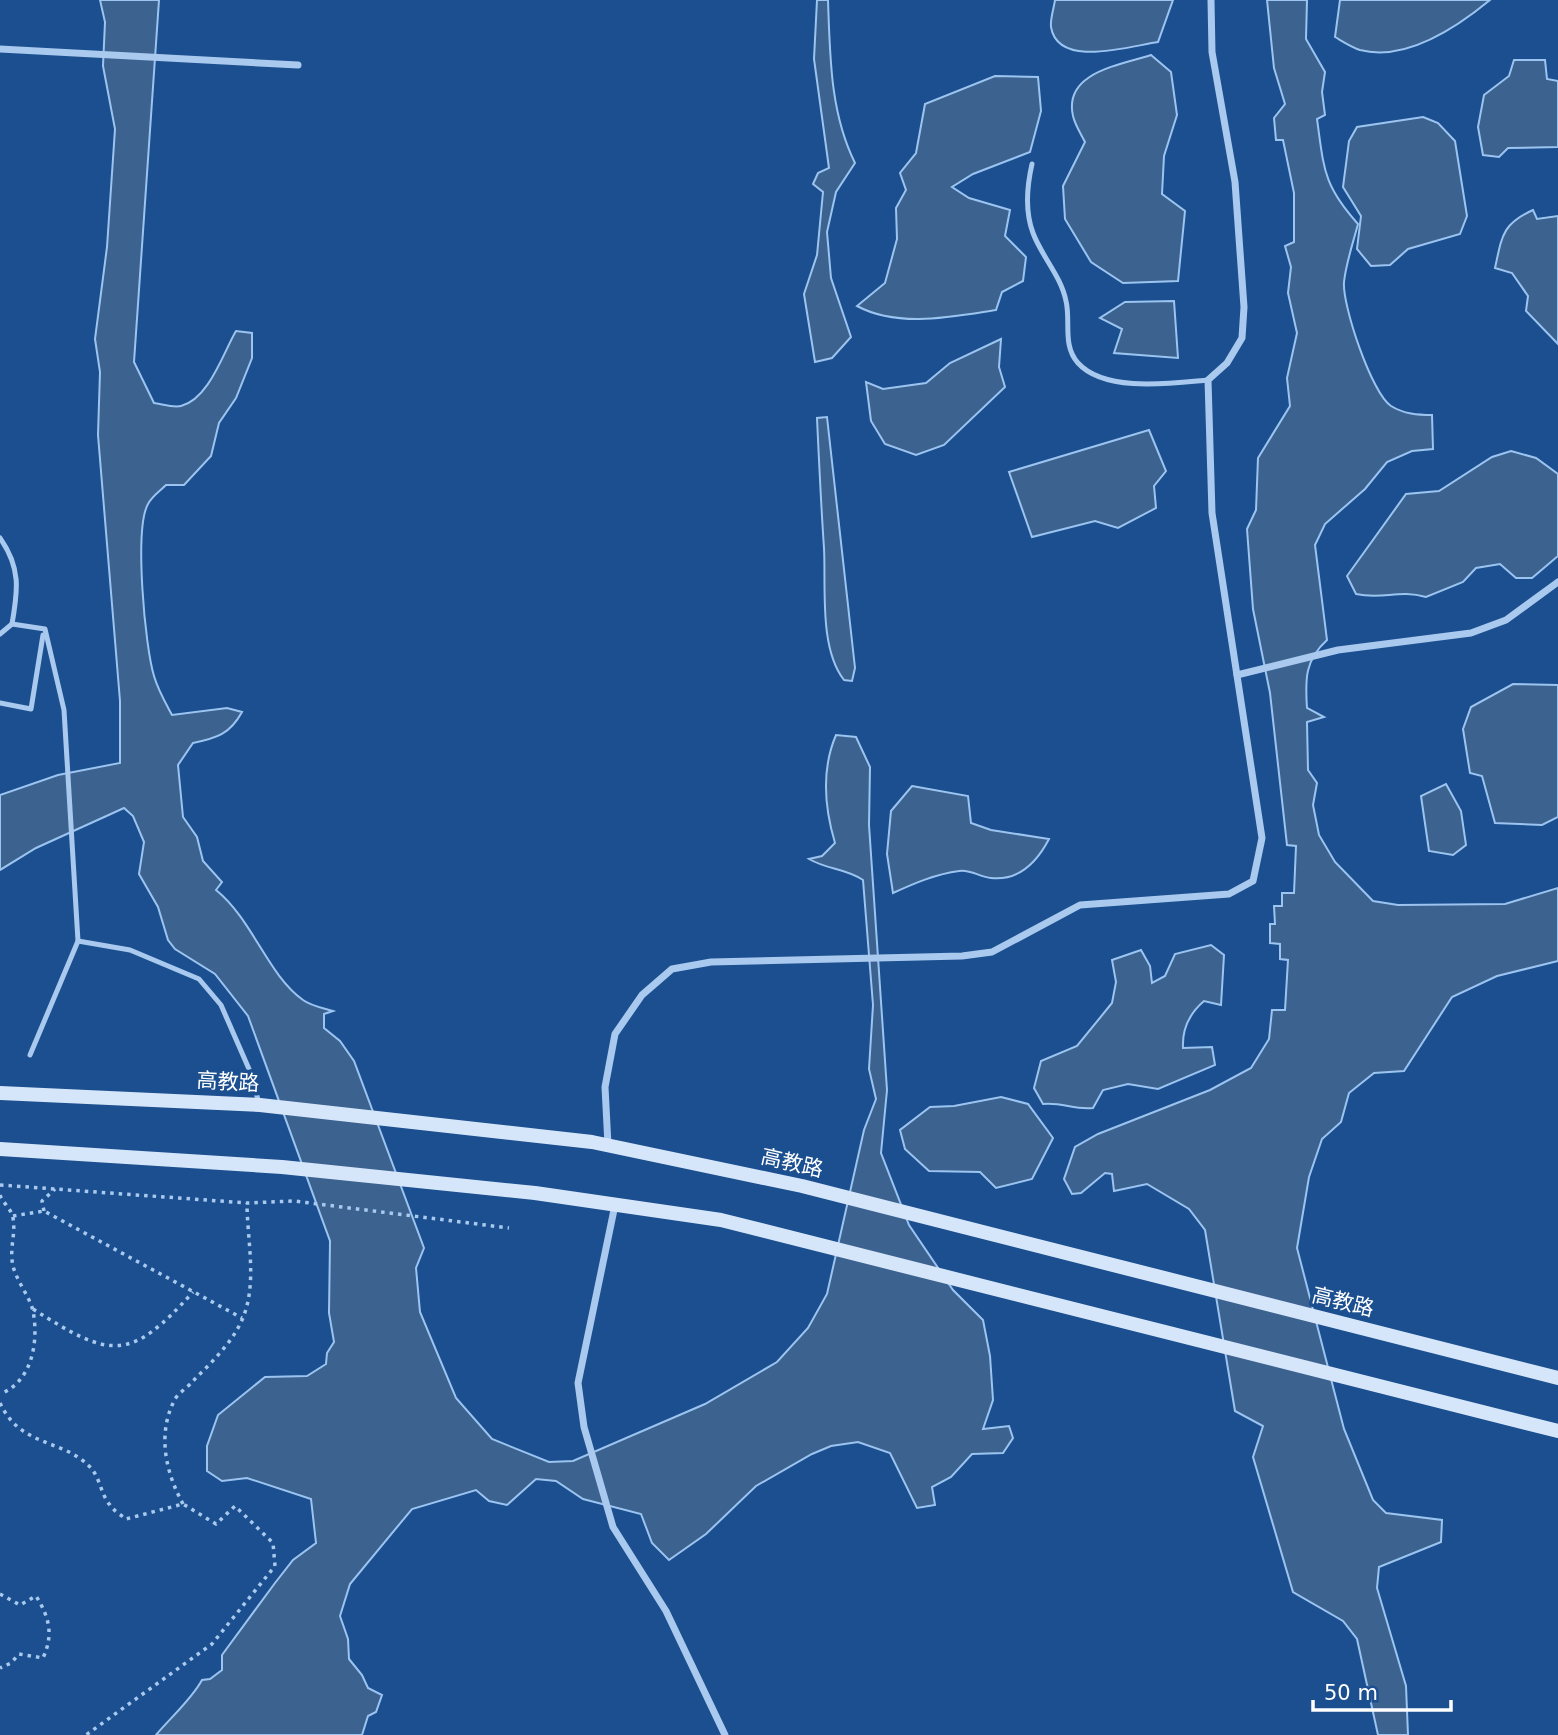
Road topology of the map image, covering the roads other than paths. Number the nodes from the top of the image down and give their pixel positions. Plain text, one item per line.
1 (1211, 0) edge
2 (0, 49) edge
3 (298, 65) dead end
4 (1032, 164) dead end
5 (1208, 380) junction
6 (0, 538) edge
7 (1558, 582) edge
8 (12, 624) junction
9 (44, 629) junction
10 (0, 634) edge
11 (1237, 675) junction
12 (0, 703) edge
13 (78, 941) junction
14 (30, 1055) dead end
15 (0, 1093) edge
16 (260, 1105) junction
17 (608, 1145) junction
18 (0, 1149) edge
19 (615, 1205) junction
20 (1558, 1378) edge
21 (1558, 1430) edge
22 (725, 1735) edge

1 - 5 street
2 - 3 street
4 - 5 lane
5 - 11 street
6 - 8 lane
7 - 11 street
8 - 9 lane
8 - 10 lane
9 - 12 lane
9 - 13 lane
11 - 17 street
13 - 14 lane
13 - 16 lane
15 - 16 main road, 高教路
16 - 17 main road, 高教路
17 - 20 main road, 高教路
18 - 19 main road
19 - 21 main road
19 - 22 street

